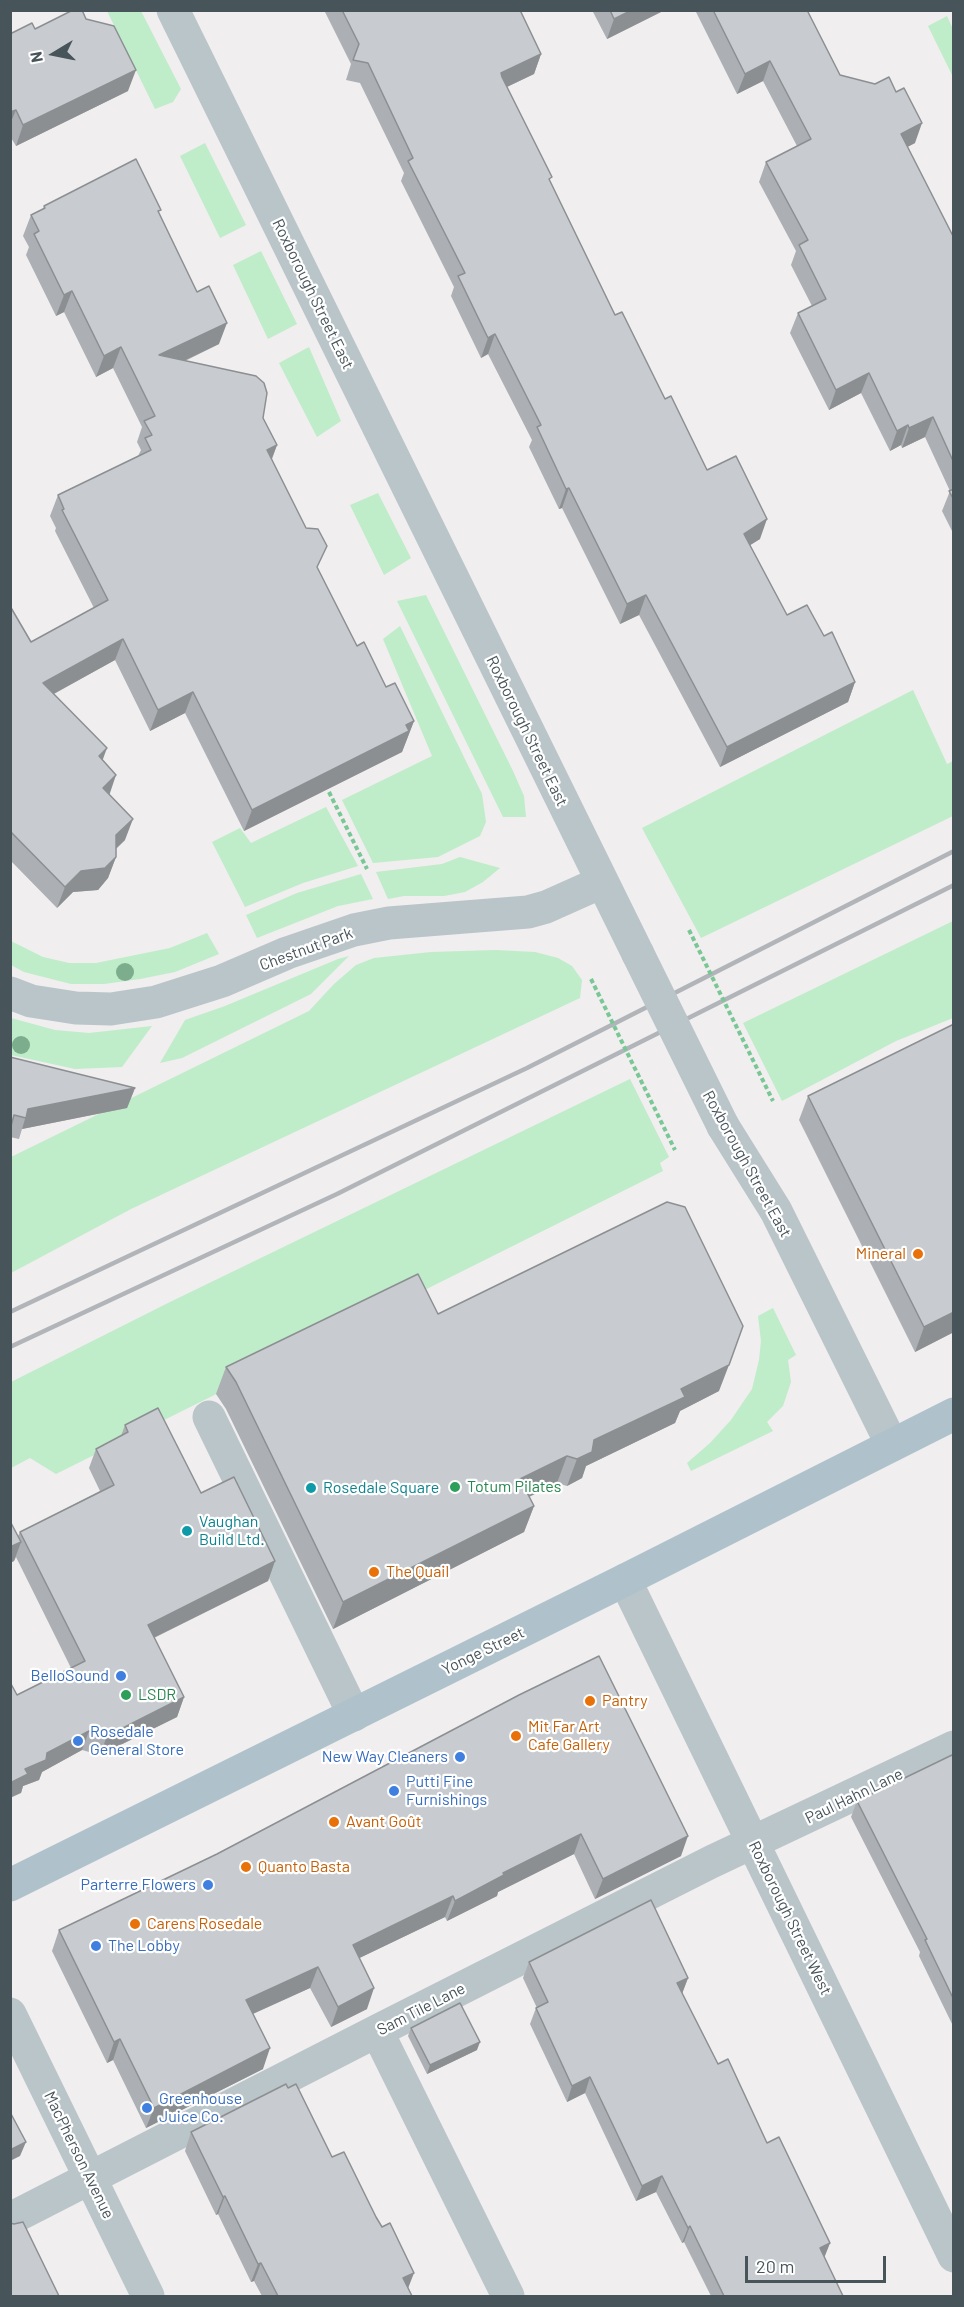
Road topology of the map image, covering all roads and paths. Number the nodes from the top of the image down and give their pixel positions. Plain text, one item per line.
1 (172, 10) edge
2 (329, 792) edge
3 (367, 869) dead end
4 (602, 882) junction
5 (689, 930) dead end
6 (591, 979) dead end
7 (10, 993) edge
8 (773, 1101) dead end
9 (675, 1150) dead end
10 (954, 1414) edge
11 (209, 1417) dead end
12 (892, 1445) junction
13 (625, 1580) junction
14 (354, 1715) junction
15 (954, 1748) edge
16 (753, 1842) junction
17 (10, 1885) edge
18 (10, 2013) edge
19 (377, 2031) junction
20 (91, 2179) junction
21 (10, 2219) edge
22 (954, 2256) edge
23 (148, 2296) edge
24 (508, 2296) edge

1 - 4 street, Roxborough Street East
2 - 3 path
4 - 7 street, Chestnut Park
4 - 12 street, Roxborough Street East, bridge
5 - 8 path, bridge
6 - 9 path, bridge
10 - 12 main road, Yonge Street
11 - 14 street
12 - 13 main road, Yonge Street
13 - 14 main road, Yonge Street
13 - 16 street, Roxborough Street West
14 - 17 main road, Yonge Street
15 - 16 street, Paul Hahn Lane
16 - 19 street, Sam Tile Lane
16 - 22 street, Roxborough Street West
18 - 20 street, MacPherson Avenue
19 - 20 street, Sam Tile Lane
19 - 24 street
20 - 21 street, Sam Tile Lane
20 - 23 street, MacPherson Avenue

